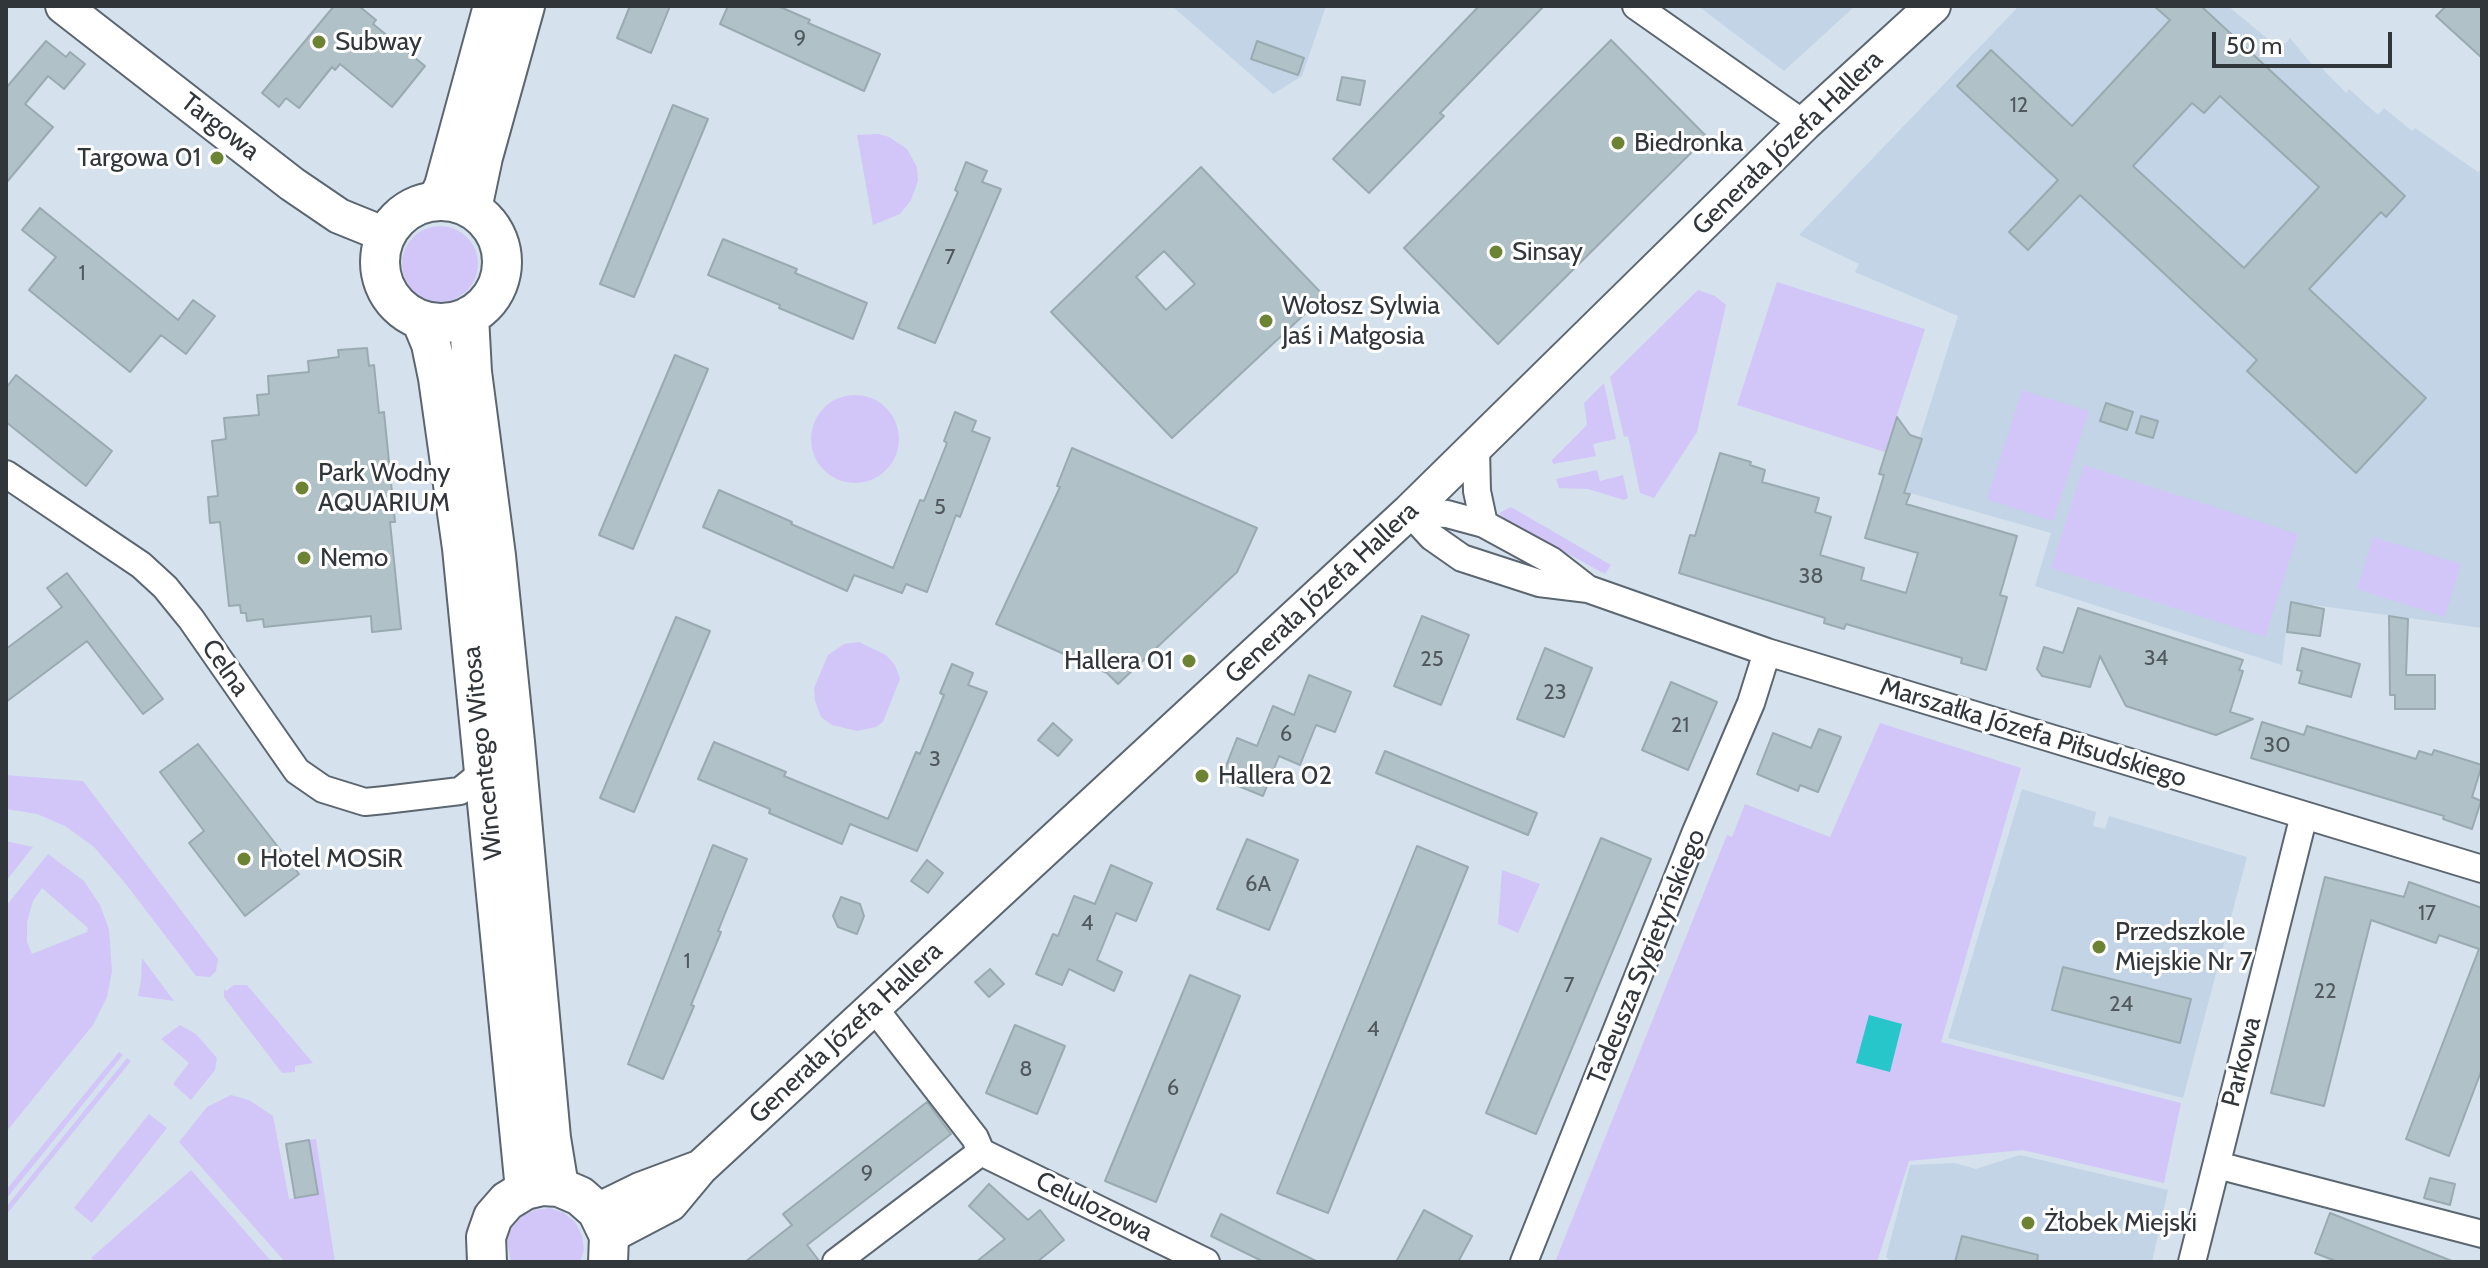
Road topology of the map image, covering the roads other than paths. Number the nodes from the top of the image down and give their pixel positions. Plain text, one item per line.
1 (63, 6) edge
2 (493, 6) edge
3 (525, 6) edge
4 (1636, 6) edge
5 (1933, 6) edge
6 (1804, 124) junction
7 (455, 205) junction
8 (386, 235) junction
9 (469, 316) junction
10 (421, 320) junction
11 (1476, 448) junction
12 (6, 474) edge
13 (1409, 512) junction
14 (1484, 524) junction
15 (1588, 589) junction
16 (1767, 652) junction
17 (478, 790) junction
18 (2304, 815) junction
19 (2482, 869) edge
20 (874, 1008) junction
21 (981, 1152) junction
22 (2217, 1165) junction
23 (542, 1189) junction
24 (2482, 1234) edge
25 (605, 1237) edge
26 (487, 1262) edge
27 (836, 1262) edge
28 (1206, 1262) edge
29 (1524, 1262) edge
30 (2192, 1262) edge

1 - 8 street, Targowa
2 - 7 main road
3 - 7 main road
4 - 6 street
5 - 6 street, Generała Józefa Hallera
6 - 11 street, Generała Józefa Hallera
7 - 8 main road
7 - 9 main road
8 - 10 main road
9 - 10 main road
9 - 23 main road, Wincentego Witosa
10 - 17 main road, Wincentego Witosa
11 - 13 street, Generała Józefa Hallera
11 - 14 street
12 - 17 street, Celna
13 - 14 street, Marszałka Józefa Piłsudskiego
13 - 15 street, Marszałka Józefa Piłsudskiego
13 - 20 street, Generała Józefa Hallera
14 - 15 street, Marszałka Józefa Piłsudskiego
15 - 16 street, Marszałka Józefa Piłsudskiego
16 - 18 street, Marszałka Józefa Piłsudskiego
16 - 29 street, Tadeusza Sygietyńskiego
17 - 23 main road, Wincentego Witosa
18 - 19 street, Marszałka Józefa Piłsudskiego
18 - 22 street, Parkowa
20 - 21 street
20 - 25 street, Generała Józefa Hallera
21 - 27 street
21 - 28 street, Celulozowa
22 - 24 street
22 - 30 street, Parkowa
23 - 25 main road
23 - 26 main road

